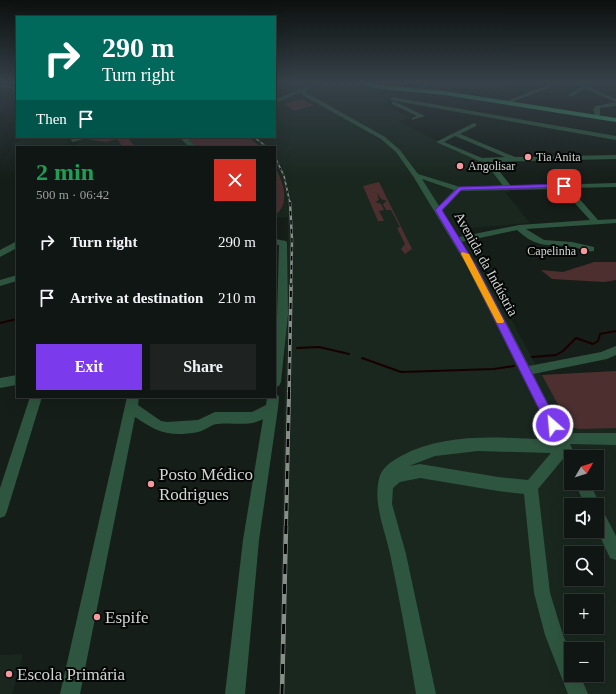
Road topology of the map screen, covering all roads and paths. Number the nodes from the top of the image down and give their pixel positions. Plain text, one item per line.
1 (341, 114) edge
2 (418, 114) edge
3 (480, 114) edge
4 (585, 114) edge
5 (592, 114) edge
6 (596, 115) joint
7 (414, 119) dead end
8 (616, 119) edge
9 (474, 124) dead end
10 (455, 134) junction
11 (183, 138) edge
12 (616, 138) edge
13 (192, 146) edge
14 (616, 157) edge
15 (486, 160) junction
16 (515, 160) junction
17 (416, 175) junction
18 (616, 185) edge
19 (564, 186) junction
20 (508, 188) junction
21 (459, 189) junction
22 (439, 210) junction
23 (595, 221) junction
24 (616, 221) edge
25 (519, 227) junction
26 (457, 240) junction
27 (276, 242) edge
28 (16, 245) edge
29 (591, 249) dead end
30 (0, 254) edge
31 (16, 278) edge
32 (0, 283) edge
33 (279, 313) edge
34 (616, 350) edge
35 (276, 365) edge
36 (525, 371) junction
37 (16, 380) edge
38 (0, 383) edge
39 (36, 398) edge
40 (133, 403) edge
41 (272, 403) edge
42 (553, 425) junction
43 (616, 438) edge
44 (564, 447) junction
45 (566, 450) edge
46 (385, 484) junction
47 (531, 486) junction
48 (0, 511) edge
49 (604, 528) edge
50 (616, 552) edge
51 (70, 694) edge
52 (235, 694) edge
53 (426, 694) edge
54 (578, 694) edge

1 - 17 street, Avenida da Indústria
2 - 7 street
3 - 12 street
4 - 8 main road
5 - 6 main road
6 - 8 main road
9 - 10 street
10 - 15 street
10 - 16 street
11 - 13 street
14 - 16 street
15 - 16 street
15 - 20 street
17 - 21 street
17 - 22 street, Avenida da Indústria
18 - 19 street
19 - 20 street
19 - 23 street
20 - 21 street
21 - 22 street
22 - 26 street, Avenida da Indústria
23 - 24 street
23 - 25 street
25 - 26 street
25 - 29 street
26 - 36 street, Avenida da Indústria
27 - 33 street
28 - 30 street
31 - 32 street
33 - 35 street
34 - 36 street
36 - 42 street, Avenida da Indústria
37 - 38 street
39 - 48 street
40 - 41 street
40 - 51 street
41 - 52 street
42 - 43 street, Avenida da Indústria
42 - 44 street
44 - 45 street
44 - 46 street
44 - 47 street
46 - 47 street
46 - 53 street
47 - 54 street
49 - 50 street

